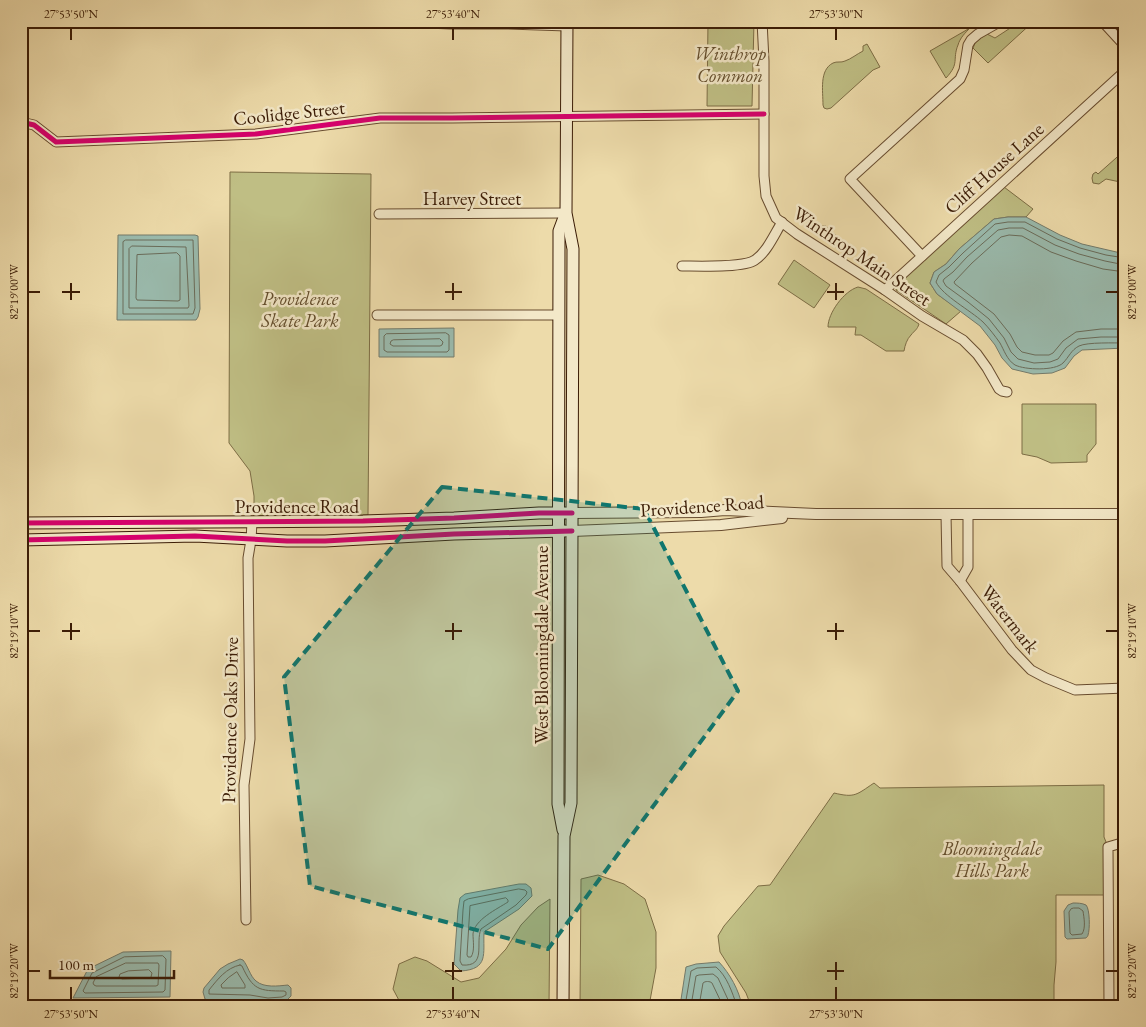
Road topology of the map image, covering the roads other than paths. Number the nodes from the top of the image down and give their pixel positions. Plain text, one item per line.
1 (384, 21) edge
2 (762, 21) edge
3 (1001, 21) edge
4 (1102, 21) edge
5 (567, 24) edge
6 (1123, 42) edge
7 (1125, 71) edge
8 (764, 114) junction
9 (566, 116) junction
10 (21, 122) edge
11 (566, 213) junction
12 (379, 214) dead end
13 (782, 222) junction
14 (559, 245) junction
15 (922, 256) junction
16 (682, 266) dead end
17 (884, 290) junction
18 (573, 309) junction
19 (377, 315) dead end
20 (559, 315) junction
21 (1007, 392) dead end
22 (558, 513) junction
23 (572, 513) junction
24 (816, 514) junction
25 (946, 514) junction
26 (968, 514) junction
27 (1125, 514) edge
28 (252, 522) junction
29 (21, 523) edge
30 (572, 531) junction
31 (558, 532) junction
32 (21, 540) edge
33 (251, 540) junction
34 (960, 581) junction
35 (1125, 688) edge
36 (564, 836) junction
37 (1125, 842) edge
38 (246, 920) dead end
39 (563, 1006) edge
40 (1109, 1006) edge

1 - 5 street
2 - 8 street, Winthrop Main Street
3 - 15 street
4 - 6 street
5 - 9 main road, West Bloomingdale Avenue
7 - 15 street, Cliff House Lane
8 - 9 street, Coolidge Street
8 - 13 street, Winthrop Main Street
9 - 10 street, Coolidge Street
9 - 11 main road, West Bloomingdale Avenue
11 - 12 street, Harvey Street
11 - 14 main road, West Bloomingdale Avenue
11 - 18 main road, West Bloomingdale Avenue
13 - 16 street
13 - 17 street, Winthrop Main Street
14 - 18 main road
14 - 20 main road, West Bloomingdale Avenue
15 - 17 street, Cliff House Lane
17 - 21 street, Winthrop Main Street
18 - 23 main road, West Bloomingdale Avenue
19 - 20 street
20 - 22 main road, West Bloomingdale Avenue
22 - 23 main road, Providence Road
22 - 28 main road, Providence Road
22 - 31 main road, West Bloomingdale Avenue
23 - 24 street, Providence Road
23 - 30 main road, West Bloomingdale Avenue
24 - 25 street, Providence Road
24 - 30 street, Providence Road
25 - 26 street, Providence Road
25 - 34 street, Watermark
26 - 27 street, Providence Road
26 - 34 street
28 - 29 main road, Providence Road
28 - 33 street, Providence Oaks Drive
30 - 31 main road, Providence Road
30 - 36 main road, West Bloomingdale Avenue
31 - 33 main road, Providence Road
31 - 36 main road, West Bloomingdale Avenue
32 - 33 main road, Providence Road
33 - 38 street, Providence Oaks Drive
34 - 35 street, Watermark
36 - 39 main road, West Bloomingdale Avenue
37 - 40 street

